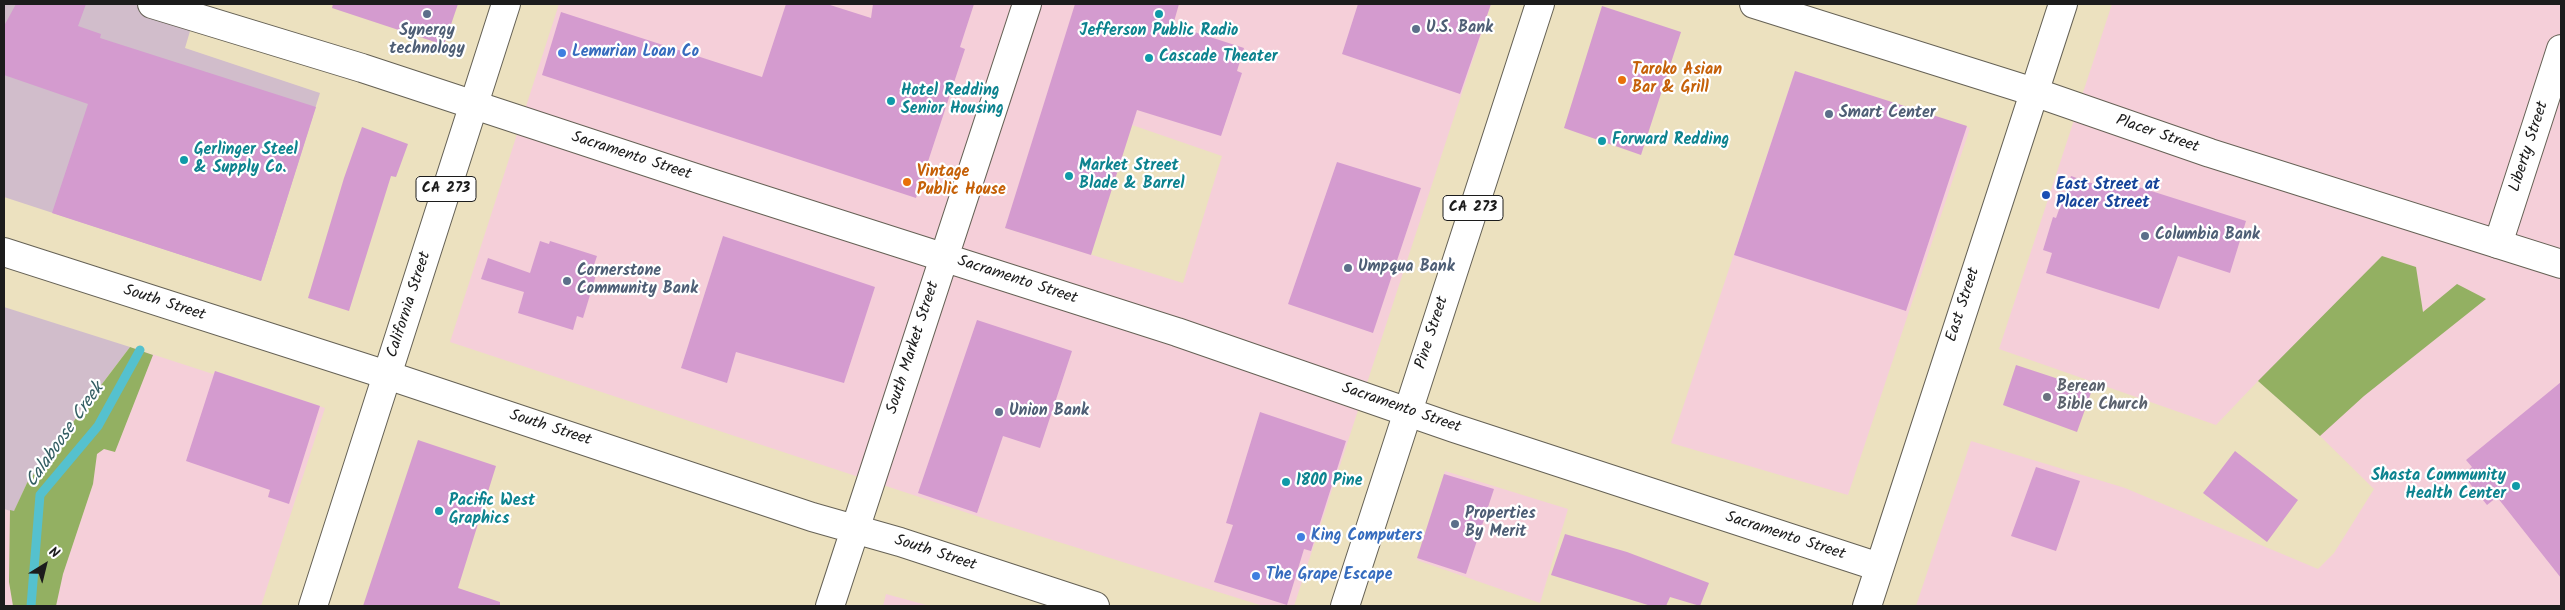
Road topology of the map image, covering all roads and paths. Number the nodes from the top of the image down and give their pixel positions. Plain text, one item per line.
1 (152, 4) edge
2 (506, 4) edge
3 (1027, 4) edge
4 (1540, 4) edge
5 (1754, 4) edge
6 (2063, 4) edge
7 (203, 12) edge
8 (2561, 49) edge
9 (2034, 92) junction
10 (474, 106) junction
11 (2498, 244) junction
12 (4, 252) edge
13 (944, 256) junction
14 (2561, 264) edge
15 (387, 375) junction
16 (1408, 412) junction
17 (855, 530) junction
18 (1879, 567) junction
19 (313, 606) edge
20 (830, 606) edge
21 (1095, 606) edge
22 (1345, 606) edge
23 (1867, 606) edge

1 - 7 street, Sacramento Street
2 - 10 street, California Street / CA 273
3 - 13 street, South Market Street
4 - 16 street, Pine Street / CA 273
5 - 9 street, Placer Street
6 - 9 street, East Street
7 - 10 street, Sacramento Street
8 - 11 street, Liberty Street
9 - 11 street, Placer Street
9 - 18 street, East Street
10 - 13 street, Sacramento Street
10 - 15 street, California Street / CA 273
11 - 14 street, Placer Street
12 - 15 street, South Street
13 - 16 street, Sacramento Street
13 - 17 street, South Market Street
15 - 17 street, South Street
15 - 19 street, California Street / CA 273
16 - 18 street, Sacramento Street
16 - 22 street, Pine Street / CA 273
17 - 20 street, South Market Street
17 - 21 street, South Street
18 - 23 street, East Street

